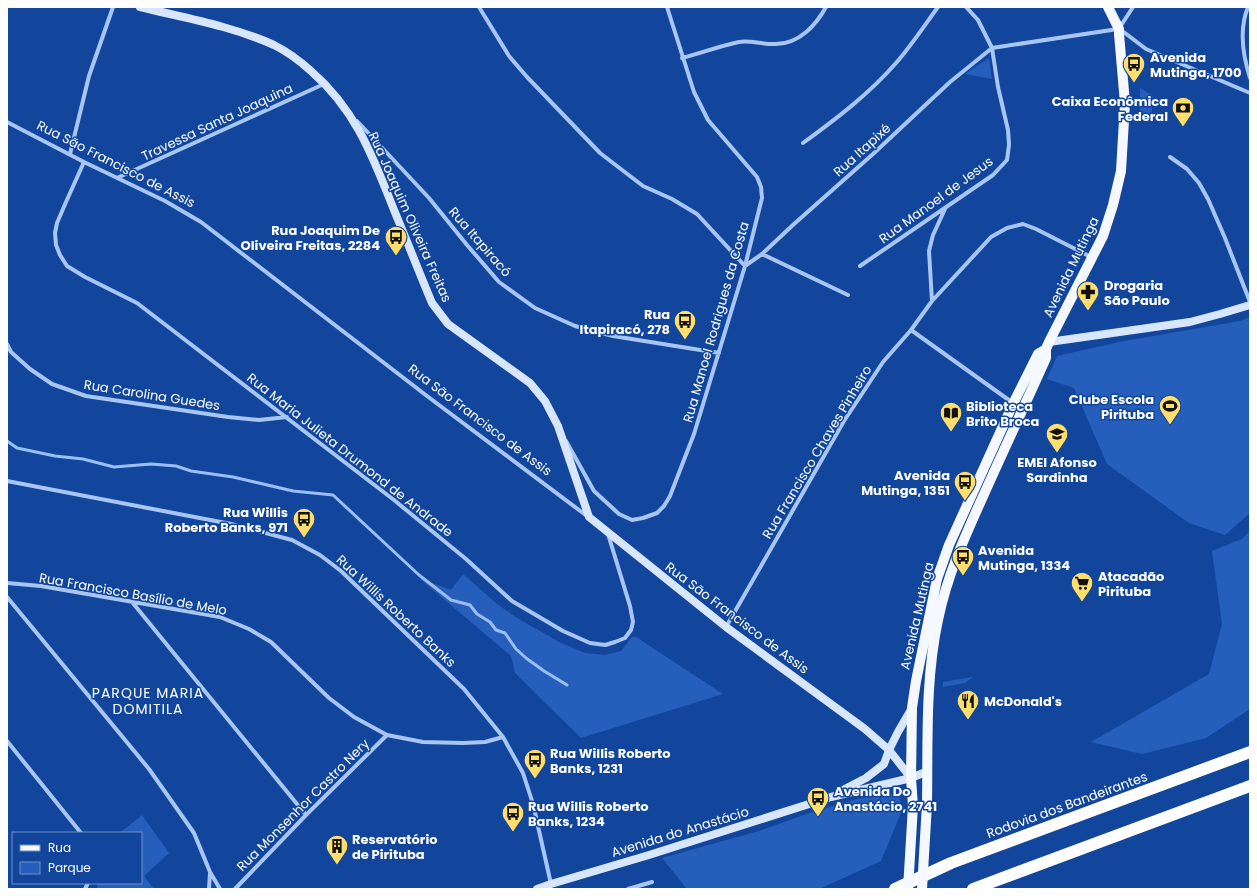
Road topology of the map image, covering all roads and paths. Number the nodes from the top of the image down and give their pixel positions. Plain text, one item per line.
1 (113, 7) edge
2 (140, 7) edge
3 (479, 7) edge
4 (668, 7) edge
5 (826, 7) edge
6 (938, 7) edge
7 (966, 7) edge
8 (1108, 7) edge
9 (1133, 7) edge
10 (1248, 7) edge
11 (1119, 29) junction
12 (992, 48) junction
13 (682, 58) junction
14 (1250, 78) edge
15 (326, 83) junction
16 (1250, 92) edge
17 (351, 115) junction
18 (7, 122) edge
19 (803, 143) dead end
20 (70, 154) junction
21 (1170, 157) dead end
22 (84, 162) junction
23 (117, 178) junction
24 (946, 208) junction
25 (762, 254) junction
26 (1092, 257) junction
27 (745, 266) junction
28 (860, 266) dead end
29 (848, 295) dead end
30 (932, 301) junction
31 (1250, 303) edge
32 (911, 330) junction
33 (7, 344) edge
34 (1048, 346) junction
35 (719, 353) junction
36 (1013, 404) junction
37 (287, 418) junction
38 (558, 426) junction
39 (7, 481) edge
40 (589, 517) junction
41 (608, 533) junction
42 (7, 583) edge
43 (7, 597) edge
44 (132, 602) junction
45 (726, 627) junction
46 (912, 708) junction
47 (386, 735) junction
48 (503, 737) junction
49 (7, 740) edge
50 (928, 742) junction
51 (889, 750) junction
52 (1250, 752) edge
53 (928, 771) junction
54 (911, 778) junction
55 (1250, 786) edge
56 (831, 797) junction
57 (306, 815) junction
58 (80, 832) edge
59 (210, 872) junction
60 (652, 882) dead end
61 (550, 884) junction
62 (209, 889) edge
63 (220, 889) edge
64 (235, 889) edge
65 (537, 889) edge
66 (628, 889) edge
67 (895, 889) edge
68 (908, 889) edge
69 (922, 889) edge
70 (973, 889) edge

1 - 20 street
2 - 15 street, Rua Joaquim Oliveira Freitas
3 - 27 street
4 - 13 street, Rua Manoel Rodrigues da Costa
5 - 13 street
6 - 19 street
7 - 12 street, Rua Manoel de Jesus
8 - 11 main road, Avenida Mutinga
9 - 11 street
10 - 14 street
11 - 12 street
11 - 16 street
11 - 26 main road, Avenida Mutinga
12 - 24 street, Rua Manoel de Jesus
12 - 25 street, Rua Itapixé
13 - 27 street, Rua Manoel Rodrigues da Costa
15 - 17 street, Rua Joaquim Oliveira Freitas
15 - 23 street, Travessa Santa Joaquina
17 - 35 street, Rua Itapiracó
17 - 38 street, Rua Joaquim Oliveira Freitas
18 - 20 street, Rua São Francisco de Assis
20 - 22 street, Rua São Francisco de Assis
21 - 31 street
22 - 23 street, Rua São Francisco de Assis
22 - 37 street, Rua Maria Julieta Drumond de Andrade
23 - 40 street, Rua São Francisco de Assis
24 - 28 street, Rua Manoel de Jesus
24 - 30 street
25 - 27 street, Rua Itapixé
25 - 29 street
26 - 30 street, Rua Francisco Chaves Pinheiro
26 - 34 main road, Avenida Mutinga
27 - 35 street, Rua Manoel Rodrigues da Costa
30 - 32 street, Rua Francisco Chaves Pinheiro
31 - 34 street
32 - 36 street
32 - 45 street, Rua Francisco Chaves Pinheiro
33 - 37 street, Rua Carolina Guedes
34 - 36 main road, Avenida Mutinga
34 - 50 main road, Avenida Mutinga
35 - 38 street, Rua Manoel Rodrigues da Costa
36 - 46 main road, Avenida Mutinga
37 - 41 street, Rua Maria Julieta Drumond de Andrade
38 - 40 street, Rua Joaquim Oliveira Freitas
39 - 48 street, Rua Willis Roberto Banks
40 - 41 street, Rua São Francisco de Assis
41 - 45 street, Rua São Francisco de Assis
42 - 44 street, Rua Francisco Basílio de Melo
43 - 59 street
44 - 47 street, Rua Francisco Basílio de Melo
44 - 57 street
45 - 51 street, Rua São Francisco de Assis
46 - 50 main road
46 - 51 street, Avenida do Anastácio
46 - 54 main road, Avenida Mutinga
47 - 48 street, Rua Francisco Basílio de Melo
47 - 57 street, Rua Monsenhor Castro Nery
48 - 61 street, Rua Willis Roberto Banks
49 - 58 street
50 - 53 main road, Avenida Mutinga
51 - 54 street, Rua São Francisco de Assis
51 - 56 street, Avenida do Anastácio
52 - 67 highway, Rodovia dos Bandeirantes
53 - 54 street, Avenida do Anastácio
53 - 69 main road, Avenida Mutinga, bridge
54 - 56 street, Avenida do Anastácio
54 - 68 main road, Avenida Mutinga, bridge
55 - 70 highway
56 - 61 street, Avenida do Anastácio
57 - 64 street, Rua Monsenhor Castro Nery
59 - 62 street
59 - 63 street
60 - 66 street
61 - 65 street, Avenida do Anastácio

